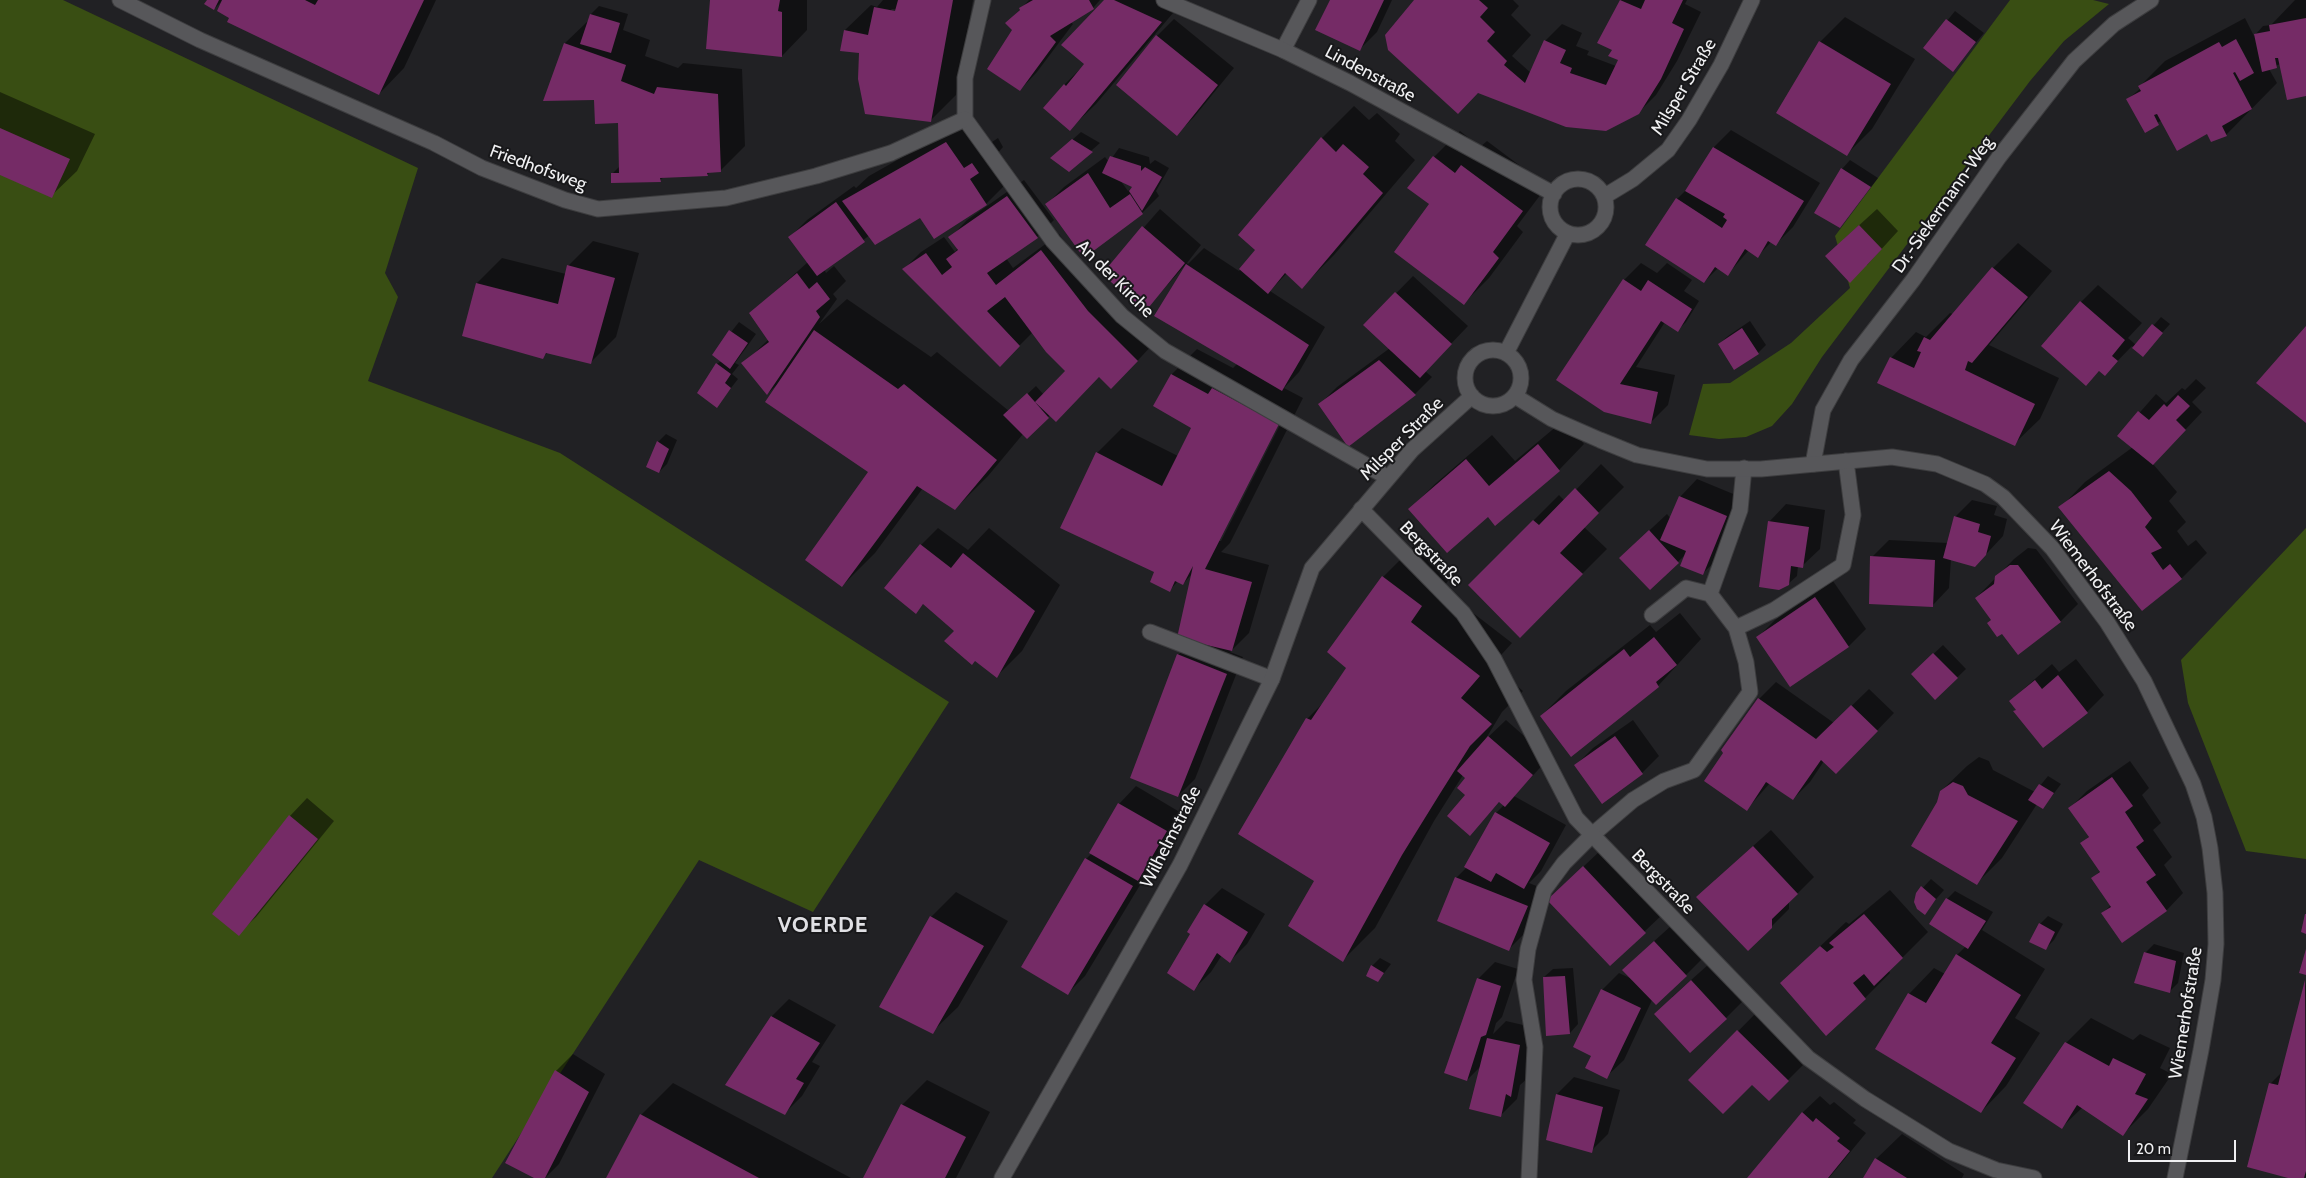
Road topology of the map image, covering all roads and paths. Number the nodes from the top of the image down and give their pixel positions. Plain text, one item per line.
1 (120, 0) edge
2 (983, 0) edge
3 (1164, 0) edge
4 (1309, 0) edge
5 (1752, 0) edge
6 (2151, 0) edge
7 (1283, 50) junction
8 (965, 119) junction
9 (1554, 194) junction
10 (1605, 196) junction
11 (1568, 233) junction
12 (1506, 353) junction
13 (1472, 396) junction
14 (1516, 396) junction
15 (1846, 461) junction
16 (1813, 464) junction
17 (1744, 468) junction
18 (1387, 477) junction
19 (1361, 509) junction
20 (1710, 594) junction
21 (1652, 615) dead end
22 (1736, 628) junction
23 (1150, 632) dead end
24 (1272, 679) junction
25 (1592, 834) junction
26 (1002, 1178) edge
27 (1529, 1178) edge
28 (2034, 1178) edge
29 (2175, 1178) edge

1 - 8 street, Friedhofsweg
2 - 8 street
3 - 7 street, Lindenstraße
4 - 7 street
5 - 10 street, Milsper Straße
6 - 16 street, Dr.-Siekermann-Weg
7 - 9 street, Lindenstraße
8 - 18 street, An der Kirche
9 - 10 street
9 - 11 street
10 - 11 street
11 - 12 street
12 - 13 street
12 - 14 street
13 - 14 street
13 - 18 street, Milsper Straße
14 - 17 street, Wiemerhofstraße
15 - 16 street, Wiemerhofstraße
15 - 22 street
15 - 29 street, Wiemerhofstraße
16 - 17 street, Wiemerhofstraße
17 - 20 street
18 - 19 street, Milsper Straße
19 - 24 street, Wilhelmstraße
19 - 25 street, Bergstraße
20 - 21 street
20 - 22 street
22 - 25 street
23 - 24 street
24 - 26 street, Wilhelmstraße
25 - 27 street
25 - 28 street, Bergstraße

